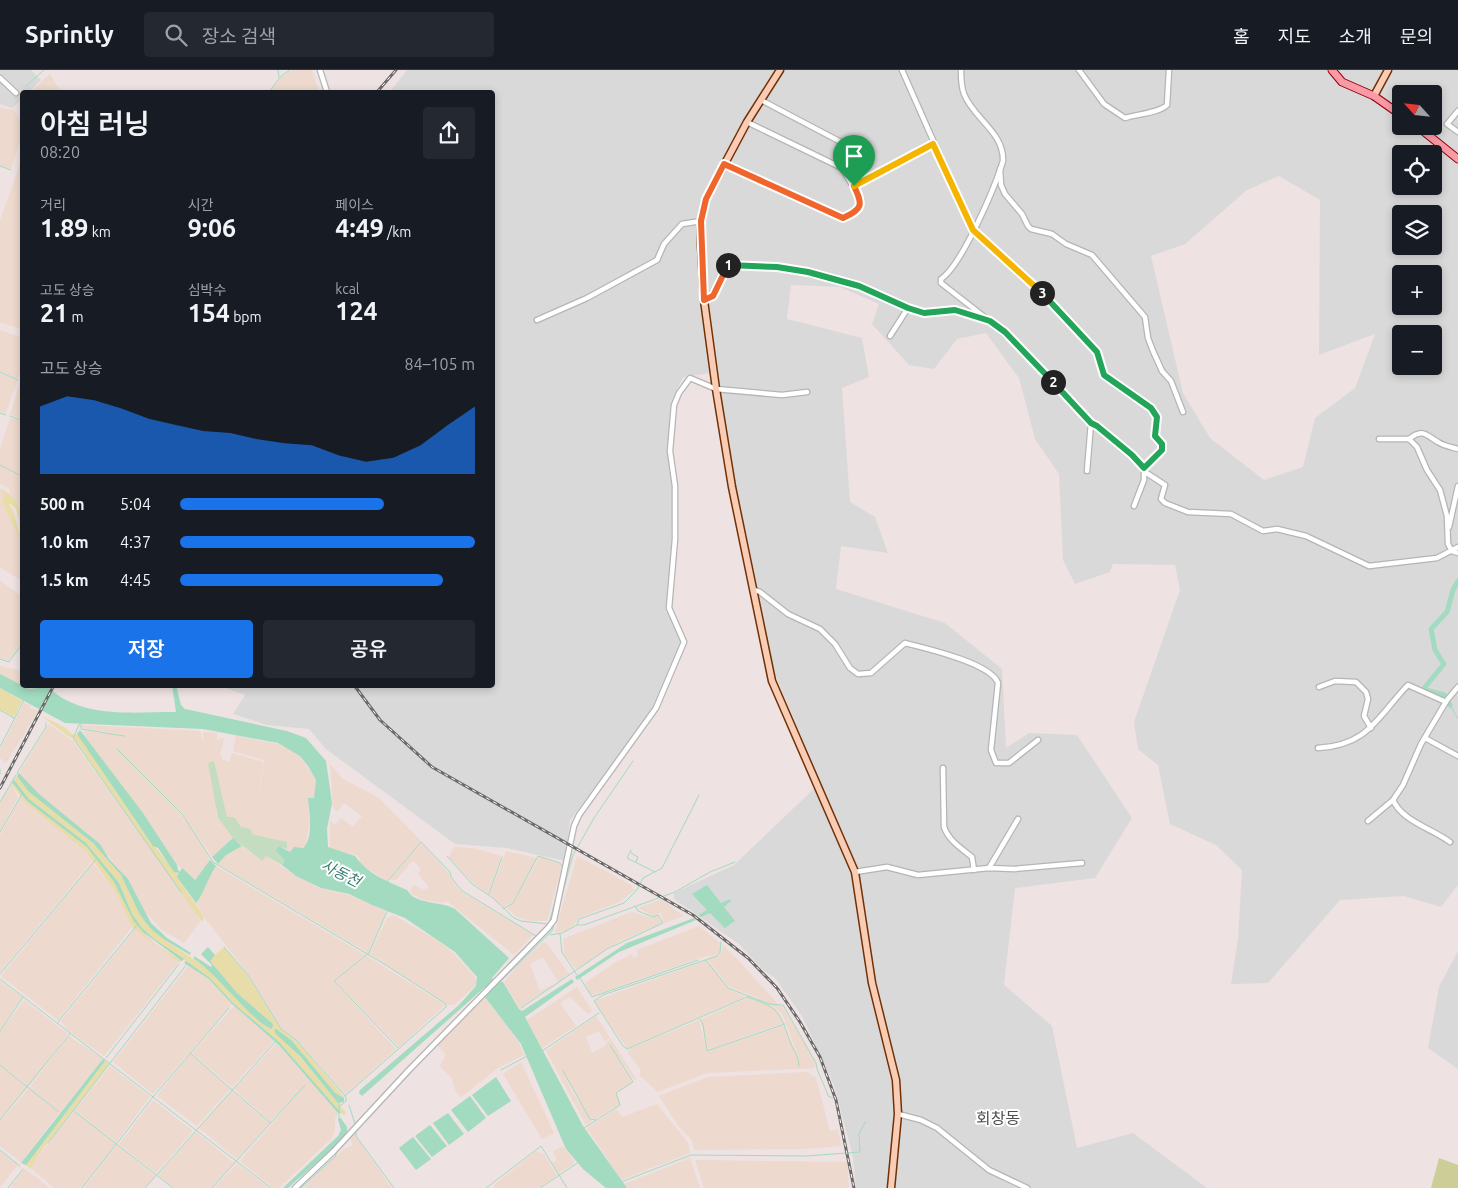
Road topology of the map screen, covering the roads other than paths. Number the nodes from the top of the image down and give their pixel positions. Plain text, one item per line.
1 (320, 70) edge
2 (780, 70) edge
3 (902, 70) edge
4 (961, 70) edge
5 (1079, 70) edge
6 (1169, 70) edge
7 (1332, 70) edge
8 (1388, 70) edge
9 (0, 78) edge
10 (325, 90) edge
11 (16, 93) dead end
12 (1374, 96) junction
13 (761, 100) junction
14 (1392, 109) edge
15 (1458, 110) edge
16 (747, 122) junction
17 (1458, 132) edge
18 (1429, 135) edge
19 (933, 144) junction
20 (856, 150) dead end
21 (1457, 156) edge
22 (724, 164) junction
23 (1000, 169) junction
24 (854, 186) junction
25 (701, 221) junction
26 (973, 230) junction
27 (704, 300) junction
28 (908, 308) junction
29 (537, 320) dead end
30 (990, 321) junction
31 (890, 336) dead end
32 (716, 389) junction
33 (807, 392) dead end
34 (1183, 412) dead end
35 (1091, 423) junction
36 (1379, 439) dead end
37 (1409, 439) junction
38 (1458, 449) edge
39 (1144, 470) junction
40 (1087, 471) dead end
41 (1458, 486) edge
42 (1134, 506) dead end
43 (1448, 533) junction
44 (1458, 547) edge
45 (1452, 551) junction
46 (1458, 553) edge
47 (755, 590) junction
48 (1318, 687) dead end
49 (1458, 688) edge
50 (1448, 700) junction
51 (1371, 728) junction
52 (1425, 738) junction
53 (1038, 740) dead end
54 (1318, 748) dead end
55 (1458, 756) edge
56 (943, 768) dead end
57 (1393, 800) junction
58 (1018, 819) dead end
59 (1368, 821) dead end
60 (1450, 842) dead end
61 (1082, 864) dead end
62 (989, 868) junction
63 (974, 870) junction
64 (855, 872) junction
65 (898, 1114) junction
66 (295, 1188) edge
67 (891, 1188) edge
68 (1027, 1188) edge

1 - 10 street
2 - 13 main road
3 - 19 street
4 - 23 street
5 - 6 street
7 - 12 main road
8 - 12 main road
9 - 11 street
12 - 14 main road
13 - 16 main road
13 - 20 street
15 - 17 street
16 - 22 main road
16 - 24 street
18 - 21 main road
19 - 24 street
19 - 26 street
22 - 24 street
22 - 25 main road
23 - 26 street
23 - 34 street
25 - 27 main road
25 - 29 street
26 - 30 street
26 - 39 street
27 - 28 street
27 - 32 main road
28 - 30 street
28 - 31 street
30 - 35 street
32 - 33 street
32 - 47 main road
32 - 66 street
35 - 39 street
35 - 40 street
36 - 37 street
37 - 38 street
37 - 43 street
39 - 42 street
39 - 45 street
41 - 43 street
43 - 45 street
44 - 45 street
45 - 46 street
47 - 53 street
47 - 64 main road
48 - 51 street
49 - 50 street
50 - 51 street
50 - 52 street
51 - 54 street
52 - 55 street
52 - 57 street
56 - 63 street
57 - 59 street
57 - 60 street
58 - 62 street
61 - 62 street
62 - 63 street
63 - 64 street
64 - 65 main road
65 - 67 main road
65 - 68 street

